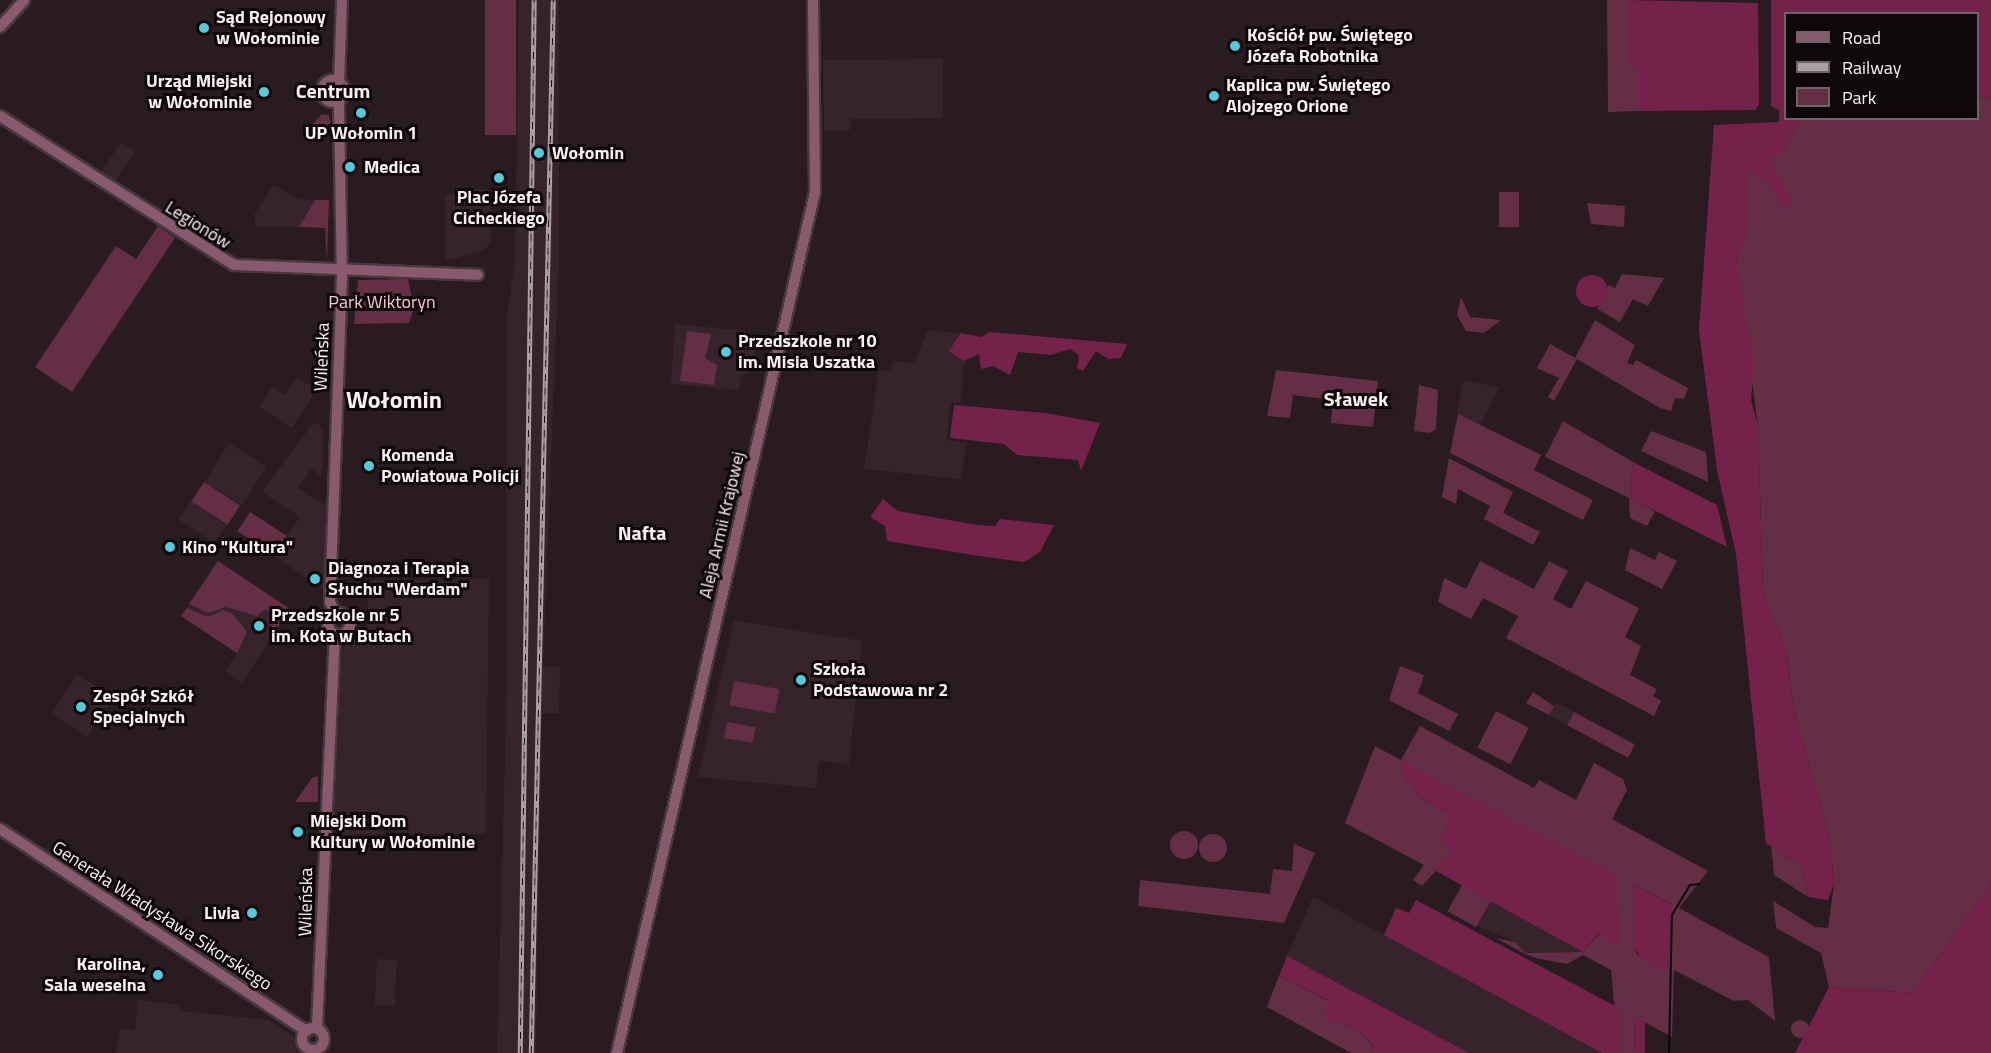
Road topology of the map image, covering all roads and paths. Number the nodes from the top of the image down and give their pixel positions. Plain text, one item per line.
1 (24, 0) edge
2 (813, 0) edge
3 (342, 1) edge
4 (0, 27) edge
5 (335, 81) junction
6 (339, 100) junction
7 (0, 116) edge
8 (340, 270) junction
9 (478, 275) dead end
10 (336, 614) junction
11 (335, 634) junction
12 (0, 829) edge
13 (318, 1011) junction
14 (291, 1021) junction
15 (311, 1029) junction
16 (313, 1051) edge
17 (617, 1053) edge

1 - 4 street
2 - 17 street, Aleja Armii Krajowej
3 - 5 street
5 - 6 street, Wileńska
5 - 6 street
6 - 8 street, Wileńska
7 - 8 street, Legionów
8 - 9 street, Legionów
8 - 10 street, Wileńska
10 - 11 street
10 - 11 street
11 - 13 street, Wileńska
12 - 14 street, Generała Władysława Sikorskiego
13 - 14 street
13 - 15 street, Wileńska
14 - 15 street, Generała Władysława Sikorskiego
15 - 16 street
15 - 16 street, Wileńska

